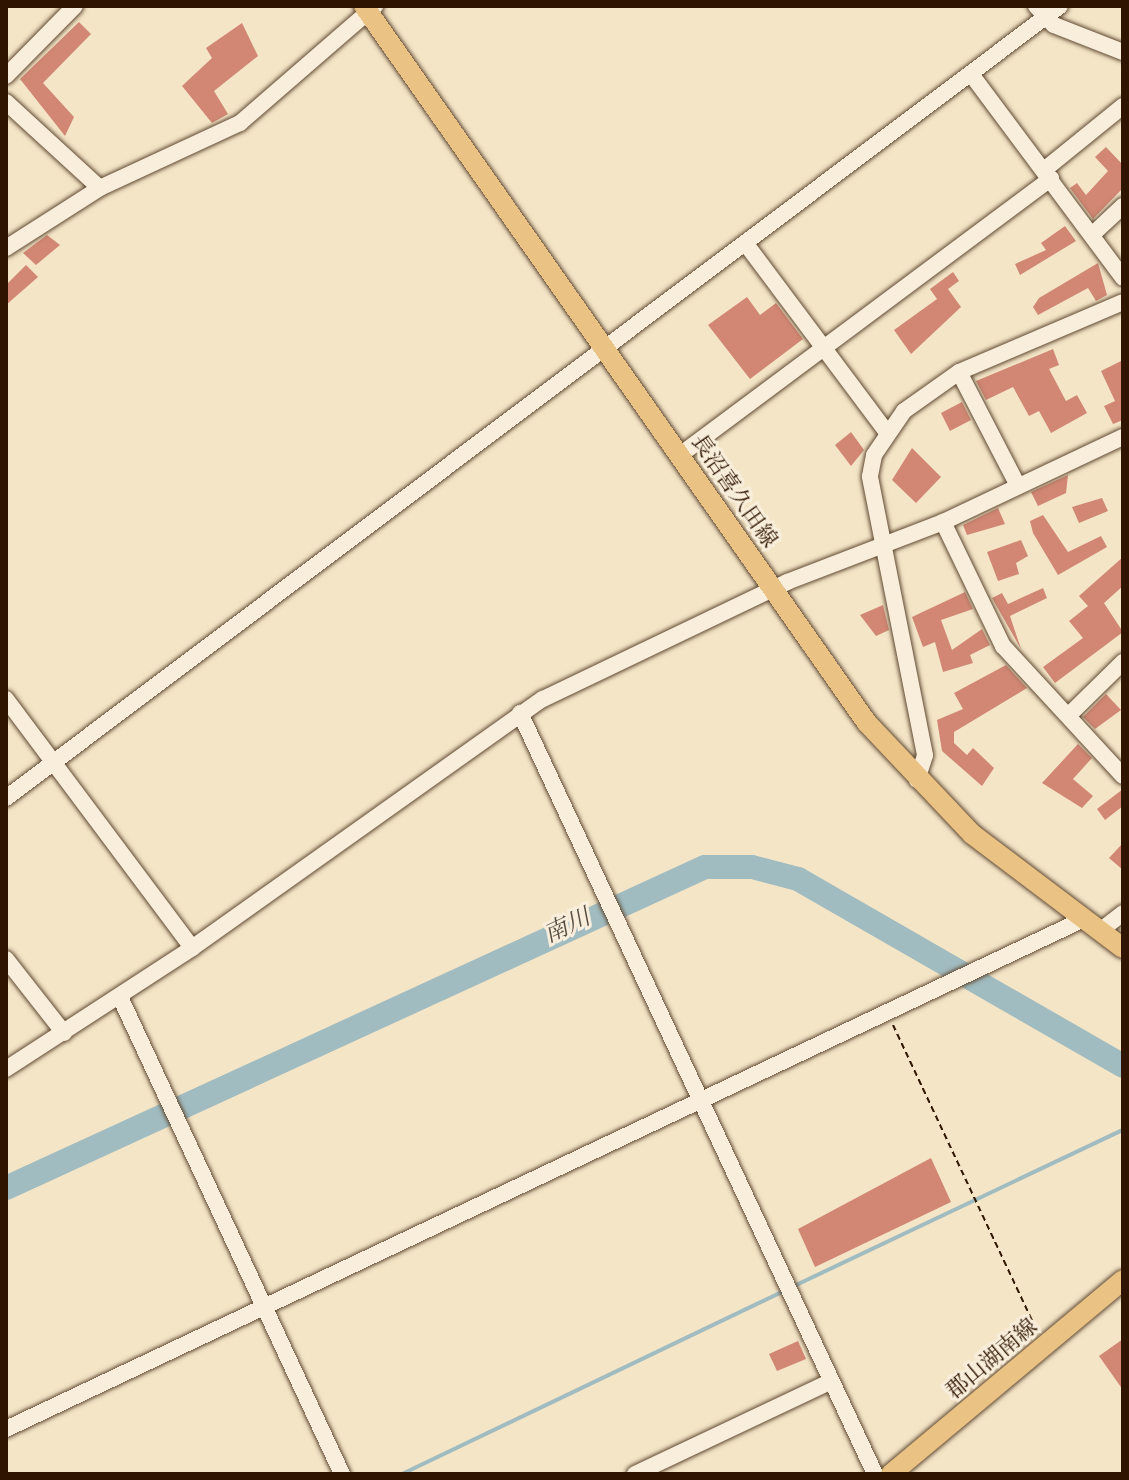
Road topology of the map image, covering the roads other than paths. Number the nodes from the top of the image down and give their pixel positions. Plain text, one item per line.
1 (75, 6) edge
2 (1060, 6) edge
3 (369, 8) edge
4 (1041, 11) edge
5 (1123, 52) edge
6 (971, 74) junction
7 (6, 76) edge
8 (6, 102) edge
9 (1123, 106) edge
10 (1047, 174) junction
11 (100, 188) junction
12 (1123, 206) edge
13 (1094, 233) junction
14 (746, 244) junction
15 (6, 248) edge
16 (1123, 278) edge
17 (1123, 302) edge
18 (606, 350) junction
19 (826, 351) junction
20 (959, 372) junction
21 (885, 430) junction
22 (1123, 437) edge
23 (680, 455) junction
24 (1018, 486) junction
25 (943, 522) junction
26 (888, 542) junction
27 (774, 590) junction
28 (1123, 662) edge
29 (6, 699) edge
30 (520, 713) junction
31 (1069, 715) junction
32 (53, 763) junction
33 (1123, 776) edge
34 (917, 780) junction
35 (6, 798) edge
36 (1123, 913) edge
37 (1092, 925) junction
38 (192, 948) junction
39 (1123, 948) edge
40 (6, 959) edge
41 (120, 997) junction
42 (64, 1033) junction
43 (6, 1069) edge
44 (703, 1102) junction
45 (1120, 1289) edge
46 (265, 1308) junction
47 (830, 1382) junction
48 (6, 1429) edge
49 (901, 1471) edge
50 (342, 1474) edge
51 (635, 1474) edge
52 (875, 1474) edge

1 - 7 street
2 - 4 street
3 - 11 street
3 - 18 main road, 長沼喜久田線
4 - 5 street
4 - 6 street
6 - 10 street
6 - 14 street
8 - 11 street
9 - 10 street
10 - 13 street
10 - 19 street
11 - 15 street
12 - 13 street
13 - 16 street
14 - 18 street
14 - 19 street
17 - 20 street
18 - 23 main road, 長沼喜久田線
18 - 32 street
19 - 21 street
19 - 23 street
20 - 21 street
20 - 24 street
21 - 26 street
22 - 24 street
23 - 27 main road, 長沼喜久田線
24 - 25 street
25 - 26 street
25 - 31 street
26 - 27 street
26 - 34 street
27 - 30 street
27 - 34 main road, 長沼喜久田線
28 - 31 street
29 - 32 street
30 - 38 street
30 - 44 street
31 - 33 street
32 - 35 street
32 - 38 street
34 - 37 main road, 長沼喜久田線
36 - 37 street
37 - 39 main road, 長沼喜久田線
37 - 44 street
38 - 41 street
40 - 42 street
41 - 42 street
41 - 46 street
42 - 43 street
44 - 46 street
44 - 47 street
45 - 49 main road, 郡山湖南線
46 - 48 street
46 - 50 street
47 - 51 street
47 - 52 street

